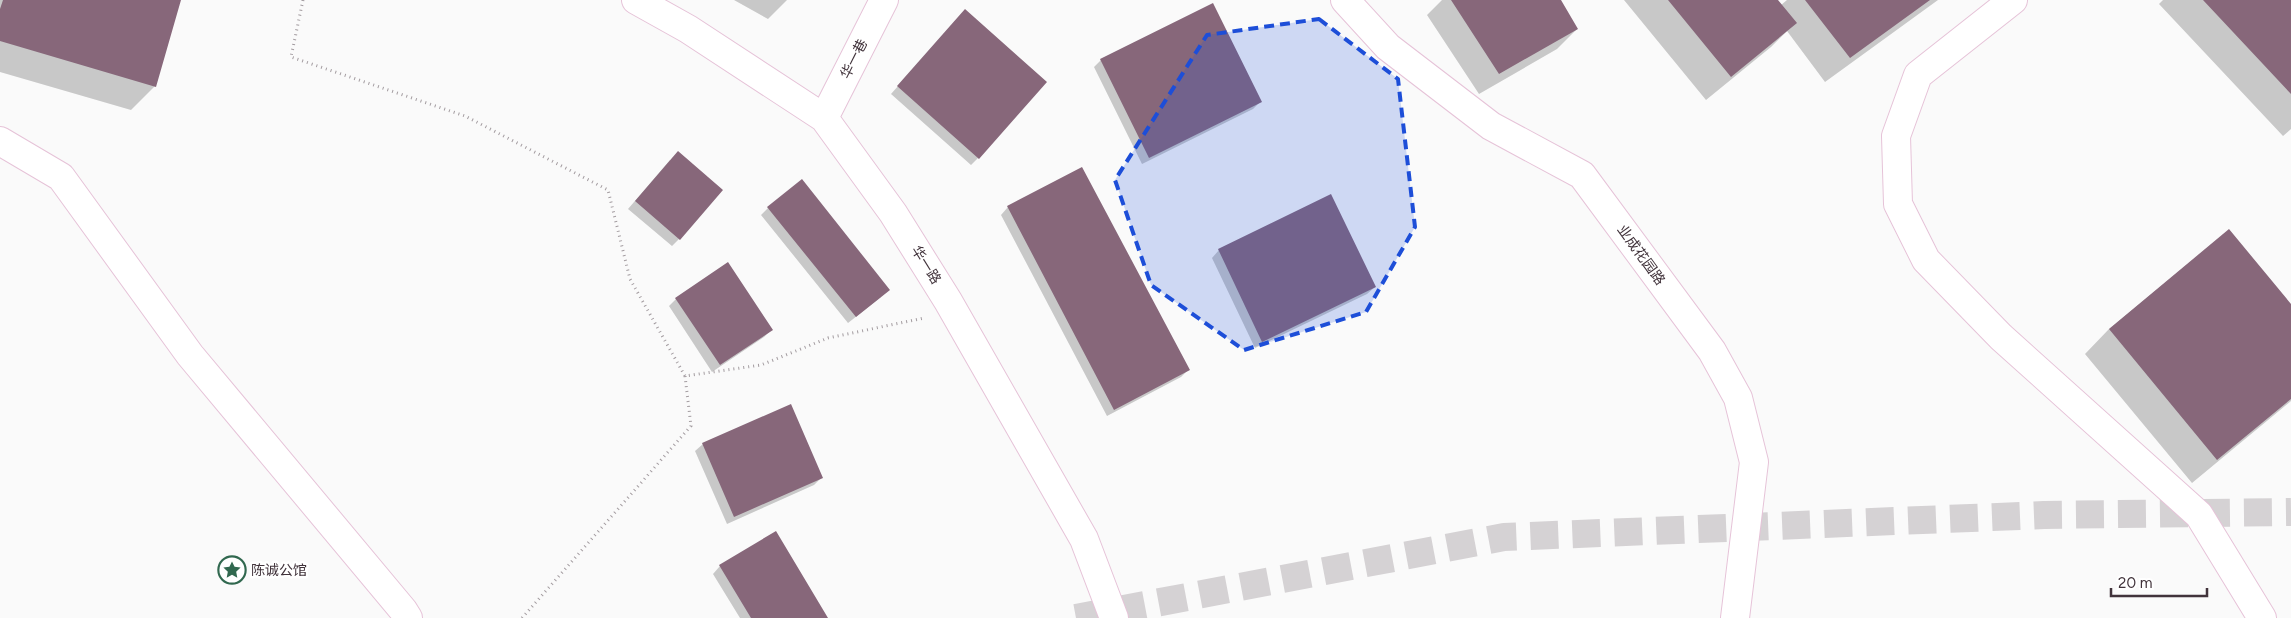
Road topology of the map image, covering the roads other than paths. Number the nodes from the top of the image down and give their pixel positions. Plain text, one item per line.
1 (636, 0) edge
2 (884, 0) edge
3 (1345, 0) edge
4 (2014, 0) edge
5 (824, 118) junction
6 (0, 141) edge
7 (408, 618) edge
8 (1114, 618) edge
9 (1735, 618) edge
10 (2262, 618) edge

1 - 5 street, 华一路
2 - 5 street, 华一巷
3 - 9 street, 业成花园路
4 - 10 street
5 - 8 street, 华一路
6 - 7 street

